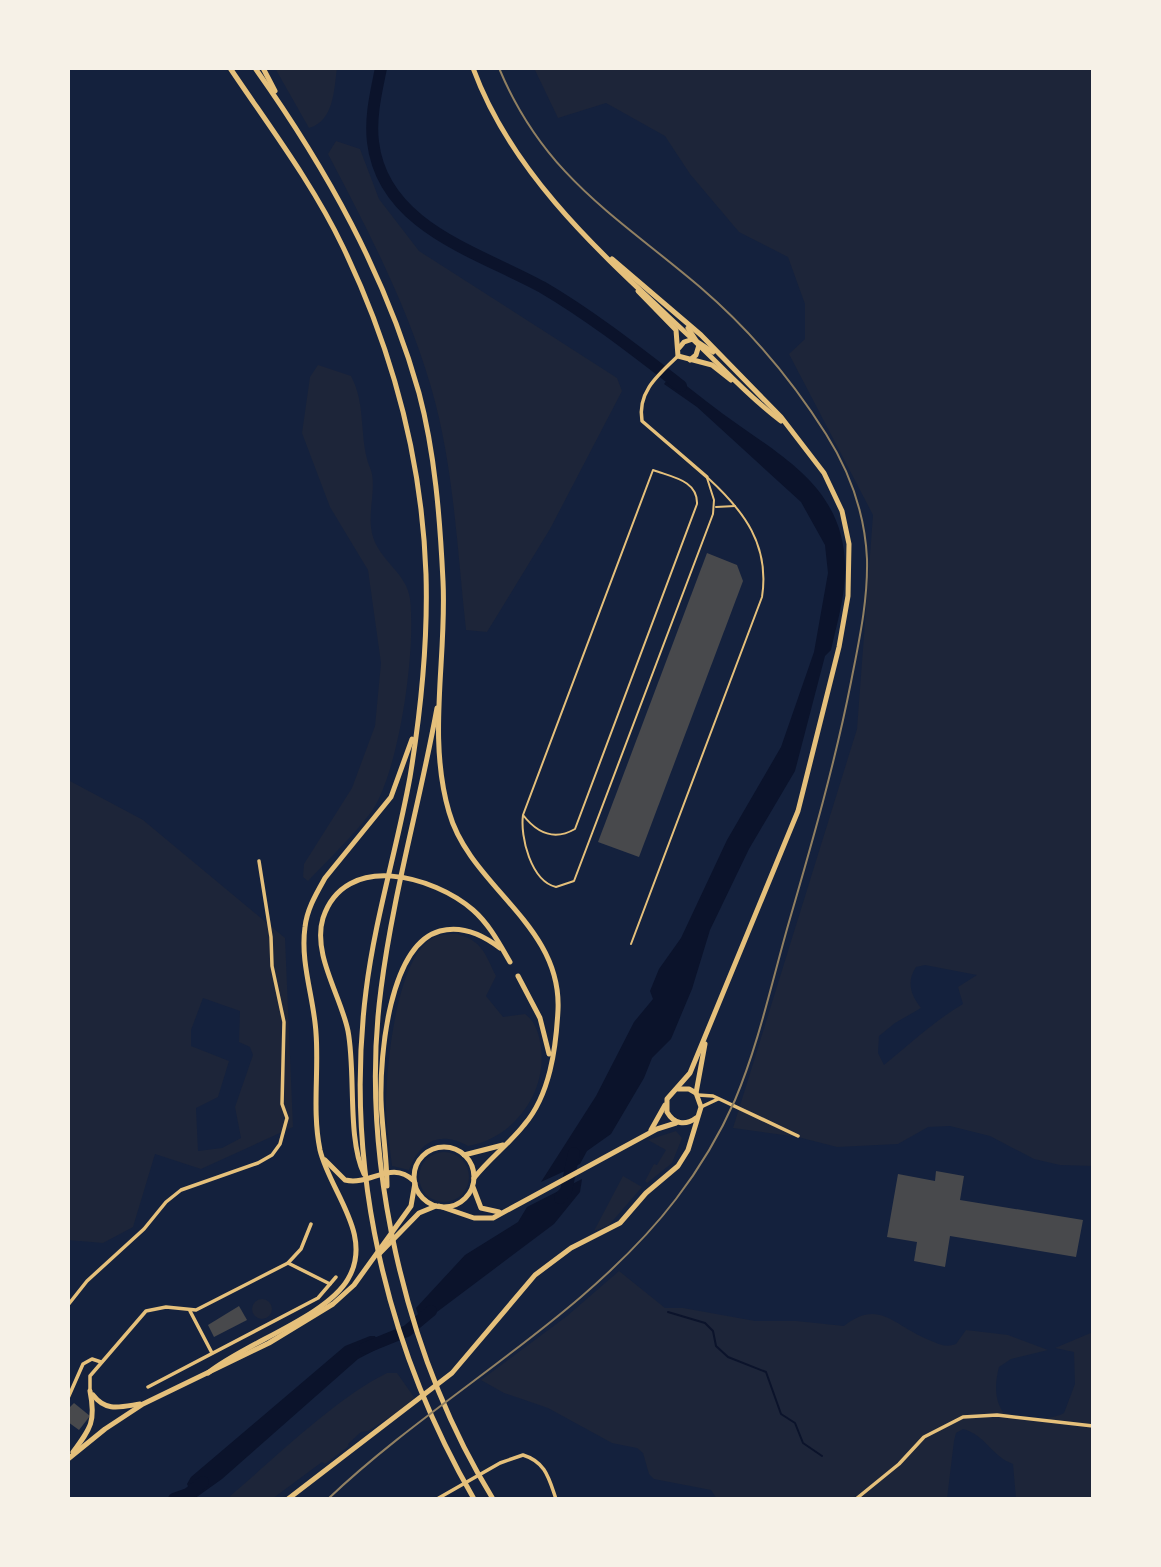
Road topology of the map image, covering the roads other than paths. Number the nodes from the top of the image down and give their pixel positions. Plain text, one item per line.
1 (230, 68) edge
2 (255, 68) edge
3 (262, 68) edge
4 (473, 68) edge
5 (286, 112) junction
6 (611, 259) junction
7 (635, 285) junction
8 (664, 301) junction
9 (696, 341) junction
10 (679, 348) junction
11 (678, 356) junction
12 (690, 360) junction
13 (746, 380) junction
14 (763, 405) junction
15 (785, 424) junction
16 (707, 477) junction
17 (736, 505) junction
18 (714, 507) junction
19 (440, 691) junction
20 (417, 726) junction
21 (523, 815) junction
22 (259, 861) dead end
23 (631, 944) dead end
24 (518, 976) dead end
25 (709, 1028) junction
26 (551, 1061) junction
27 (678, 1089) junction
28 (697, 1094) junction
29 (720, 1099) junction
30 (666, 1104) junction
31 (701, 1107) junction
32 (696, 1118) junction
33 (680, 1123) junction
34 (798, 1136) dead end
35 (691, 1138) junction
36 (640, 1139) junction
37 (506, 1143) junction
38 (381, 1147) junction
39 (361, 1150) junction
40 (321, 1154) junction
41 (464, 1155) junction
42 (415, 1182) junction
43 (473, 1182) junction
44 (438, 1206) junction
45 (509, 1209) junction
46 (311, 1224) dead end
47 (373, 1260) junction
48 (288, 1263) junction
49 (335, 1277) dead end
50 (330, 1284) junction
51 (68, 1304) edge
52 (190, 1310) junction
53 (212, 1353) junction
54 (101, 1362) junction
55 (208, 1373) junction
56 (148, 1387) dead end
57 (90, 1391) junction
58 (68, 1398) edge
59 (143, 1404) junction
60 (1093, 1426) edge
61 (68, 1459) edge
62 (288, 1499) edge
63 (437, 1499) edge
64 (474, 1499) edge
65 (493, 1499) edge
66 (556, 1499) edge
67 (856, 1499) edge

1 - 20 main road
2 - 5 main road
3 - 5 main road
4 - 6 main road
5 - 19 main road
6 - 7 main road
6 - 8 main road
7 - 9 main road
7 - 10 main road
8 - 9 main road
8 - 13 main road
9 - 10 main road
9 - 12 main road
9 - 13 main road
9 - 14 main road
10 - 11 main road
11 - 12 main road
11 - 16 street
12 - 14 main road
13 - 15 main road
14 - 15 main road
15 - 25 main road
16 - 17 lane
16 - 18 lane
17 - 18 lane
17 - 23 lane
18 - 21 lane
19 - 26 main road
19 - 38 main road
20 - 39 main road
20 - 40 main road
21 - 21 lane
22 - 51 street
24 - 26 main road
25 - 27 main road
25 - 28 main road
26 - 37 main road
27 - 28 main road
27 - 30 main road
28 - 29 street
28 - 31 main road
29 - 31 street
29 - 34 street
30 - 33 main road
30 - 36 main road
31 - 32 main road
32 - 33 main road
32 - 35 main road
33 - 35 main road
33 - 36 main road
35 - 62 main road
36 - 45 main road
37 - 41 main road
37 - 43 main road
38 - 39 main road
38 - 65 main road
39 - 64 main road
40 - 42 main road
40 - 55 main road
41 - 42 main road
41 - 43 main road
42 - 44 main road
42 - 47 main road
43 - 44 main road
43 - 45 main road
44 - 45 main road
44 - 47 main road
46 - 48 street
47 - 55 main road
48 - 50 street
48 - 52 street
49 - 50 street
50 - 53 street
52 - 53 street
52 - 54 street
53 - 56 street
54 - 57 street
54 - 58 street
55 - 59 main road
57 - 59 main road
57 - 61 main road
59 - 61 main road
60 - 67 street
63 - 66 street

